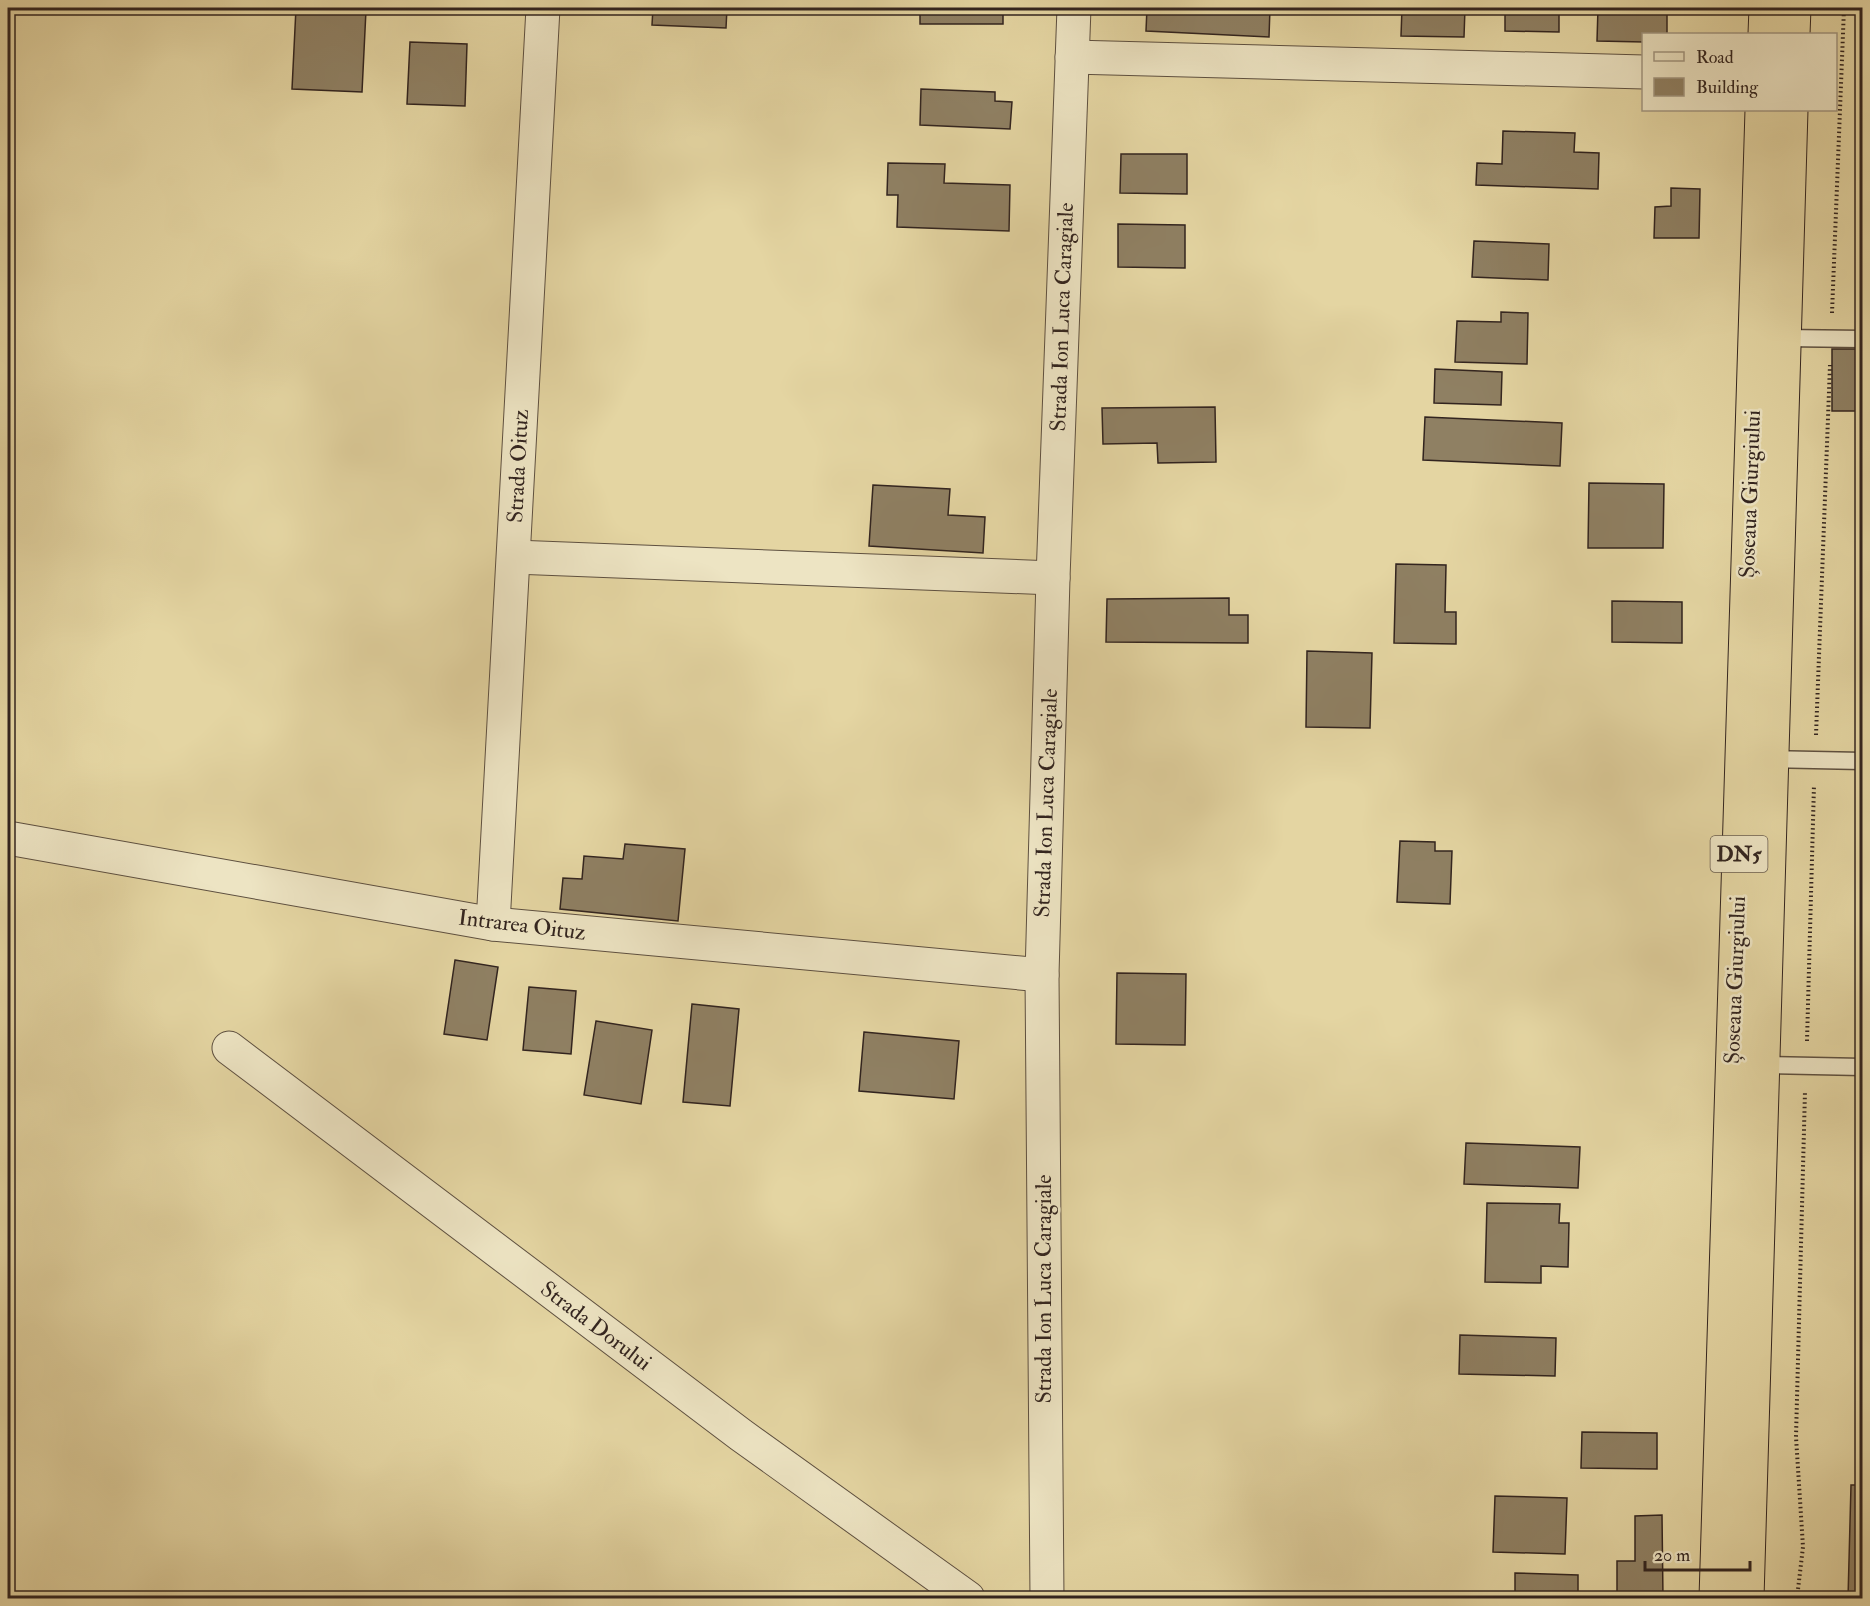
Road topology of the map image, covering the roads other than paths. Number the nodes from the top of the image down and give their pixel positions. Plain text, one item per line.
1 (543, 8) edge
2 (1074, 8) edge
3 (1766, 8) edge
4 (1794, 8) edge
5 (1765, 33) edge
6 (1793, 33) edge
7 (1072, 57) junction
8 (1642, 72) edge
9 (1762, 111) edge
10 (1791, 111) edge
11 (1784, 338) junction
12 (1863, 339) edge
13 (514, 557) junction
14 (1053, 578) junction
15 (1771, 759) junction
16 (1863, 761) edge
17 (8, 838) edge
18 (493, 924) junction
19 (1042, 975) junction
20 (229, 1048) dead end
21 (1762, 1065) junction
22 (1863, 1067) edge
23 (968, 1599) edge
24 (1047, 1599) edge
25 (1716, 1599) edge
26 (1747, 1599) edge

1 - 13 street, Strada Oituz
2 - 7 street, Strada Ion Luca Caragiale
3 - 5 highway
4 - 6 highway
7 - 8 street
7 - 14 street, Strada Ion Luca Caragiale
9 - 25 highway, Șoseaua Giurgiului / DN5
10 - 11 highway, Șoseaua Giurgiului / DN5
11 - 12 lane
11 - 15 highway, Șoseaua Giurgiului / DN5
13 - 14 street
13 - 18 street, Strada Oituz
14 - 19 street, Strada Ion Luca Caragiale
15 - 16 lane
15 - 21 highway, Șoseaua Giurgiului / DN5
17 - 18 street, Intrarea Oituz
18 - 19 street, Intrarea Oituz
19 - 24 street, Strada Ion Luca Caragiale
20 - 23 street, Strada Dorului
21 - 22 lane
21 - 26 highway, Șoseaua Giurgiului / DN5

